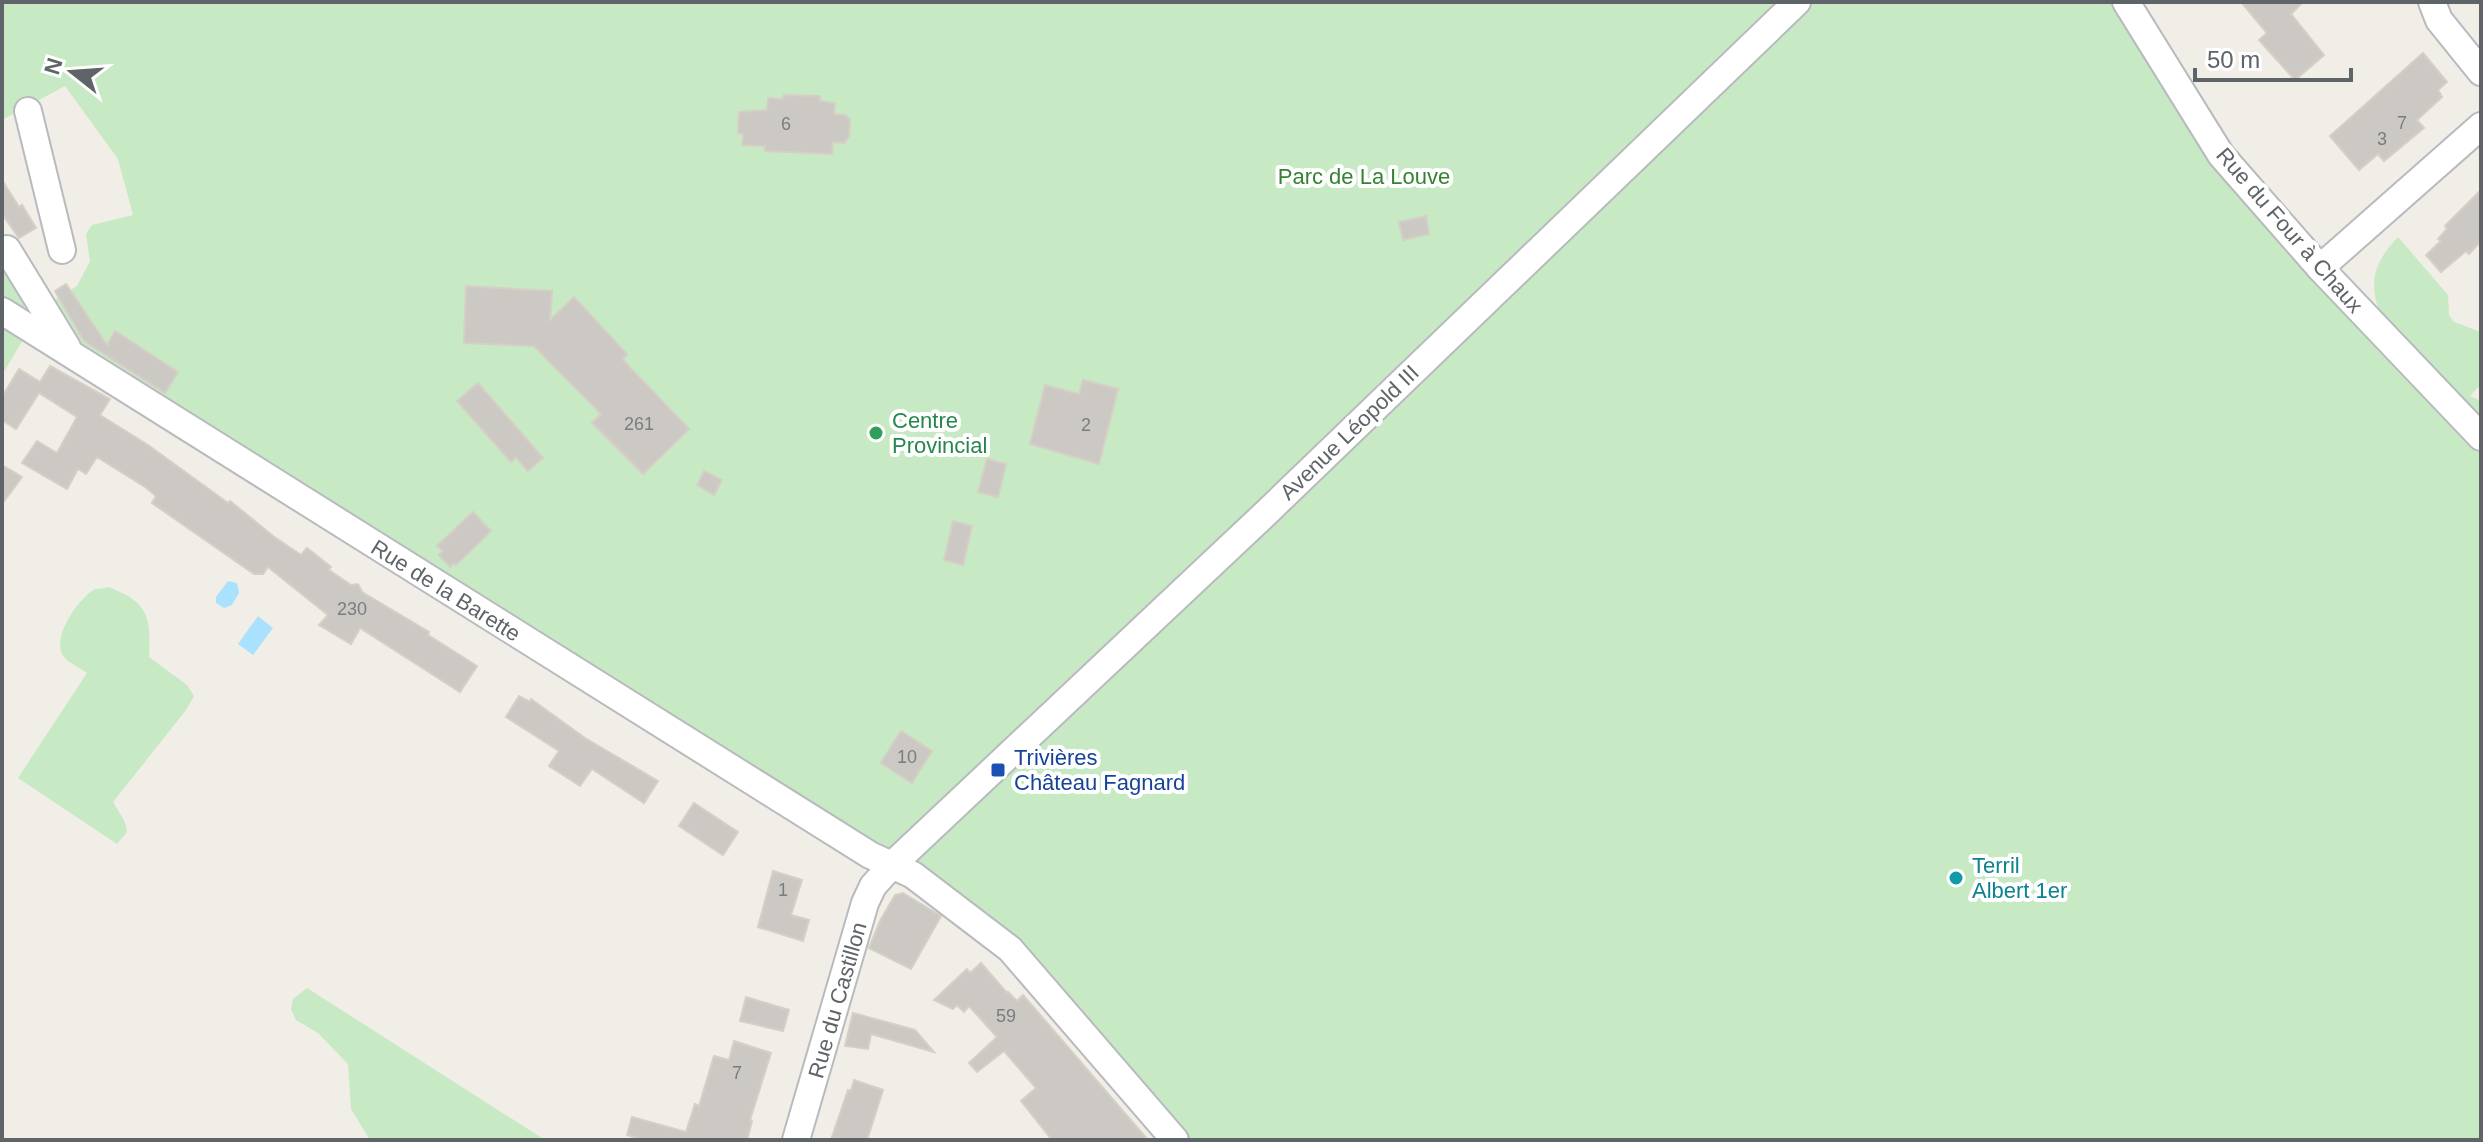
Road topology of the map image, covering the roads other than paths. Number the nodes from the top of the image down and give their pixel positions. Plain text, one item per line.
1 (1797, 2) edge
2 (2126, 2) edge
3 (2432, 2) edge
4 (2481, 72) edge
5 (28, 111) dead end
6 (2481, 126) edge
7 (62, 250) dead end
8 (10, 259) edge
9 (2320, 268) junction
10 (2, 311) edge
11 (71, 353) junction
12 (2481, 437) edge
13 (895, 863) junction
14 (796, 1140) edge
15 (1175, 1140) edge

1 - 13 street, Avenue Léopold III
2 - 9 street, Rue du Four à Chaux
3 - 4 street
5 - 7 street
6 - 9 street
8 - 11 street
9 - 12 street, Rue du Four à Chaux
10 - 11 street, Rue de la Barette
11 - 13 street, Rue de la Barette
13 - 14 street, Rue du Castillon
13 - 15 street, Rue de la Barette

